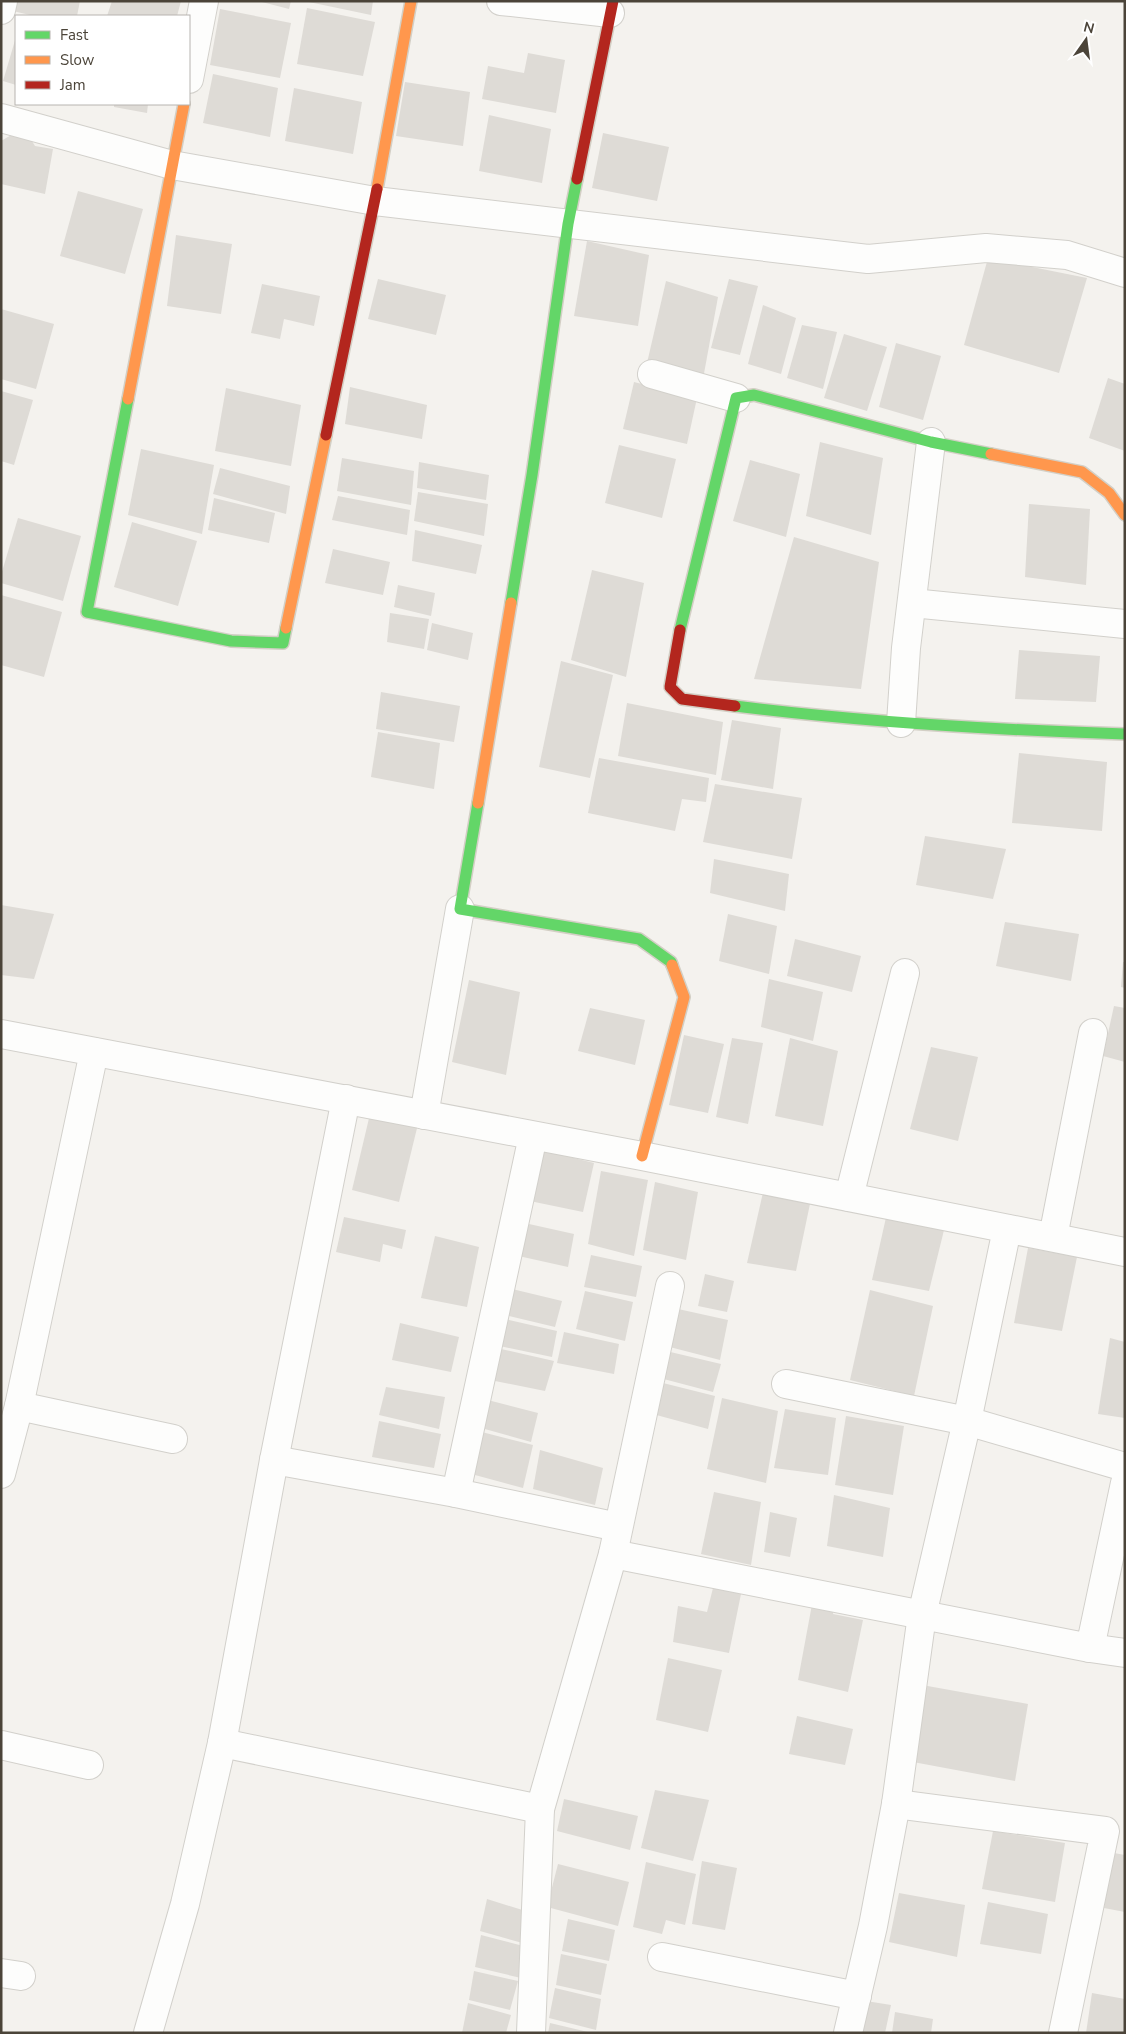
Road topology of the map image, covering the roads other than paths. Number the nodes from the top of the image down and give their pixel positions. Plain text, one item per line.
1 (3, 1) edge
2 (204, 1) edge
3 (411, 1) edge
4 (501, 1) edge
5 (611, 7) edge
6 (1, 10) edge
7 (190, 74) edge
8 (184, 105) edge
9 (1, 118) edge
10 (172, 165) junction
11 (375, 202) junction
12 (568, 224) junction
13 (1125, 273) edge
14 (652, 374) dead end
15 (736, 398) junction
16 (931, 442) junction
17 (1125, 515) edge
18 (912, 603) junction
19 (1125, 624) edge
20 (901, 723) junction
21 (1125, 734) edge
22 (460, 909) junction
23 (905, 973) dead end
24 (1093, 1033) dead end
25 (1, 1034) edge
26 (94, 1052) junction
27 (346, 1098) junction
28 (424, 1115) junction
29 (533, 1136) junction
30 (642, 1156) junction
31 (849, 1197) junction
32 (1007, 1229) junction
33 (1053, 1237) junction
34 (1125, 1252) edge
35 (670, 1286) dead end
36 (786, 1384) dead end
37 (19, 1406) junction
38 (968, 1421) junction
39 (173, 1439) dead end
40 (274, 1460) junction
41 (1125, 1467) edge
42 (1, 1474) edge
43 (1125, 1484) edge
44 (456, 1493) junction
45 (618, 1527) junction
46 (613, 1554) junction
47 (922, 1615) junction
48 (1090, 1648) junction
49 (1125, 1653) edge
50 (222, 1743) junction
51 (1, 1745) edge
52 (89, 1765) dead end
53 (896, 1804) junction
54 (540, 1809) junction
55 (1115, 1833) edge
56 (662, 1957) dead end
57 (857, 1996) junction
58 (148, 2033) edge
59 (531, 2033) edge
60 (848, 2033) edge
61 (1063, 2033) edge

1 - 6 street
2 - 7 street
3 - 11 street
4 - 5 street
5 - 12 street
8 - 10 street
9 - 10 street
10 - 11 street
10 - 11 street
11 - 12 street
12 - 13 street
12 - 22 street
14 - 15 street
15 - 16 street
15 - 20 street
16 - 17 street
16 - 18 street
18 - 19 street
18 - 20 street
20 - 21 street
22 - 28 street
22 - 30 street
23 - 31 street
24 - 33 street
25 - 26 street
26 - 27 street
26 - 37 street
27 - 28 street
27 - 40 street
28 - 29 street
29 - 30 street
29 - 44 street
30 - 31 street
31 - 32 street
32 - 33 street
32 - 38 street
33 - 34 street
35 - 45 street
36 - 38 street
37 - 39 street
37 - 42 street
38 - 41 street
38 - 47 street
40 - 44 street
40 - 50 street
43 - 48 street
44 - 45 street
45 - 46 street
46 - 47 street
46 - 54 street
47 - 48 street
47 - 53 street
48 - 49 street
50 - 54 street
50 - 58 street
51 - 52 street
53 - 55 street
53 - 57 street
54 - 59 street
55 - 61 street
56 - 57 street
57 - 60 street

